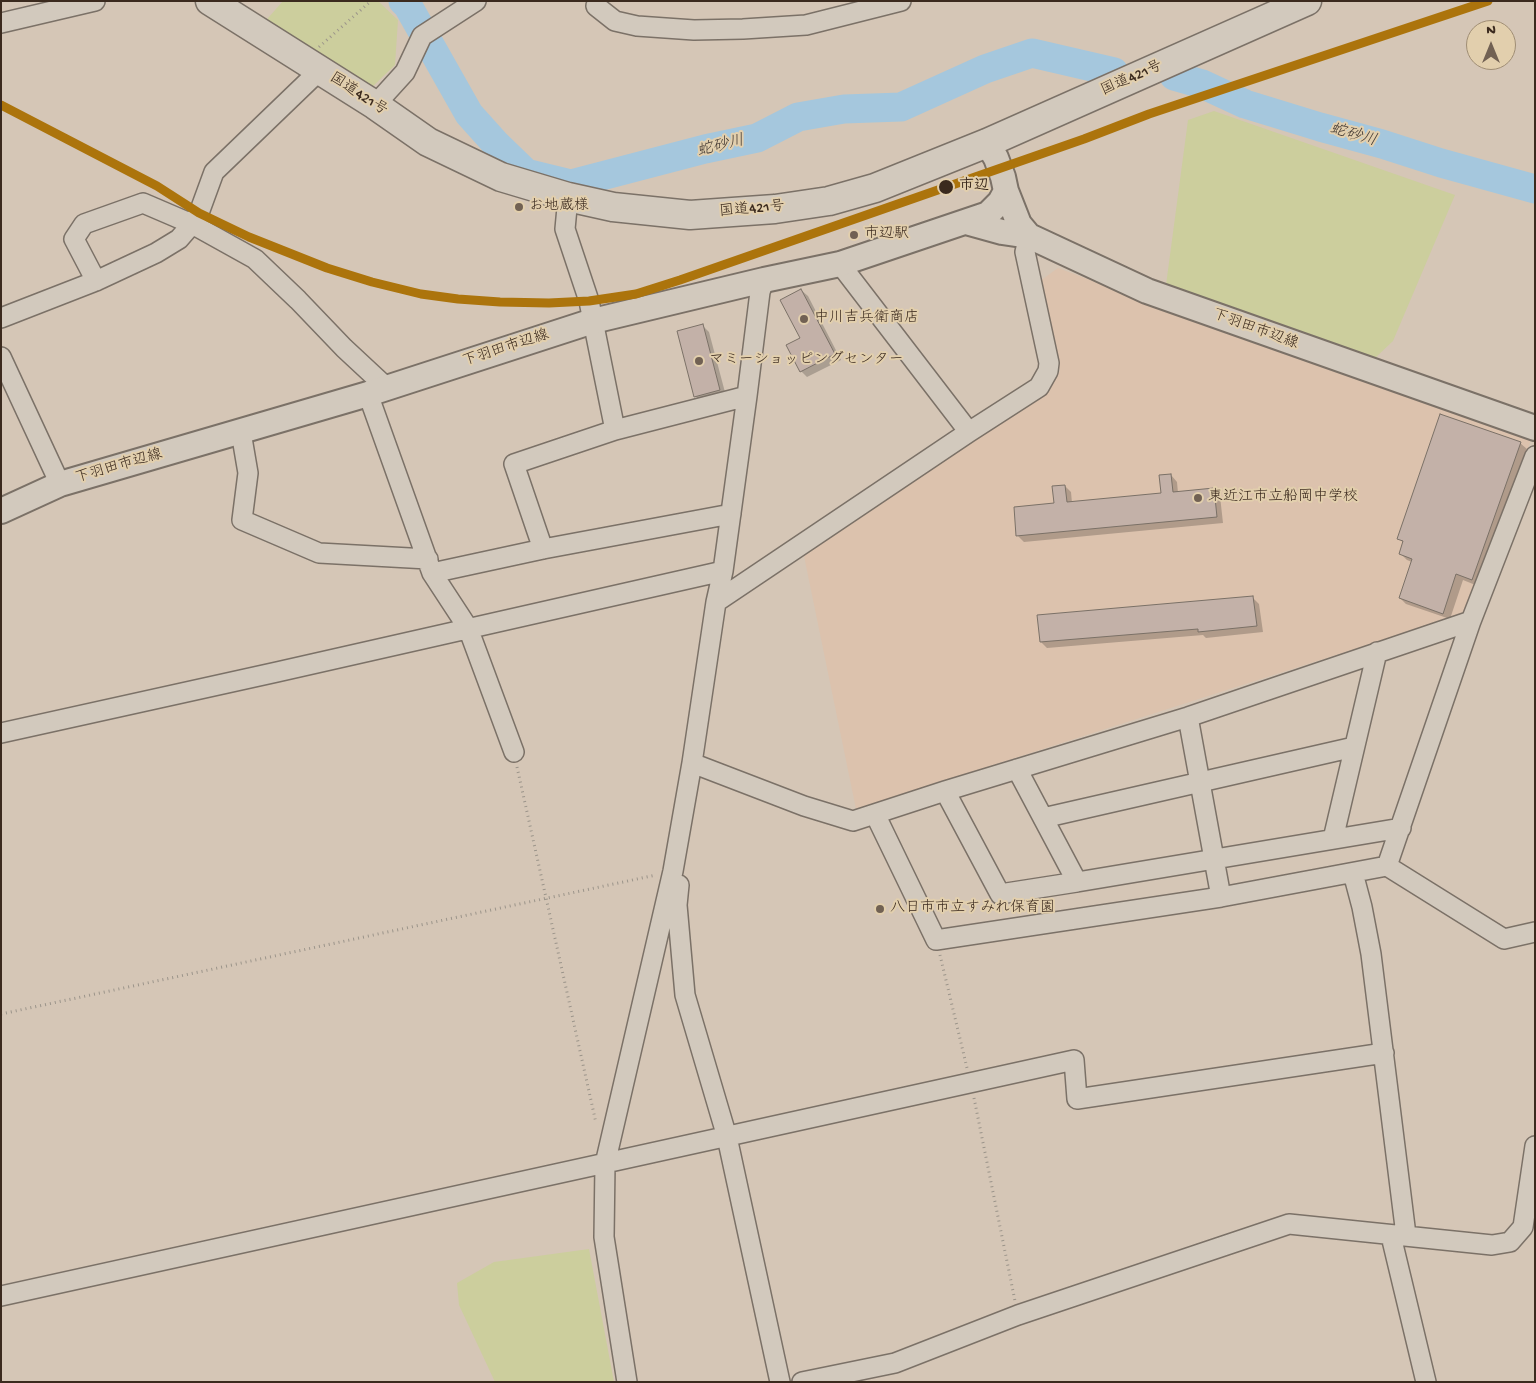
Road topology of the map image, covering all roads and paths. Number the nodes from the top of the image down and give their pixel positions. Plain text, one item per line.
1 (95, 1) edge
2 (210, 1) edge
3 (371, 1) edge
4 (476, 1) edge
5 (900, 1) edge
6 (1307, 1) edge
7 (595, 3) edge
8 (1, 23) edge
9 (311, 65) junction
10 (375, 105) junction
11 (986, 143) junction
12 (1006, 191) junction
13 (568, 196) junction
14 (966, 222) junction
15 (192, 224) junction
16 (1029, 236) junction
17 (840, 264) junction
18 (764, 280) junction
19 (96, 281) junction
20 (1, 318) edge
21 (593, 321) junction
22 (1, 357) edge
23 (378, 391) junction
24 (747, 396) junction
25 (1535, 428) edge
26 (615, 430) junction
27 (241, 432) junction
28 (969, 432) junction
29 (1535, 456) edge
30 (60, 484) junction
31 (1, 511) edge
32 (731, 514) junction
33 (544, 549) junction
34 (430, 566) junction
35 (723, 570) junction
36 (716, 602) junction
37 (1471, 621) junction
38 (468, 628) junction
39 (1377, 652) junction
40 (1188, 717) junction
41 (1, 733) edge
42 (1354, 747) junction
43 (514, 752) joint
44 (692, 763) junction
45 (1017, 769) junction
46 (1200, 782) junction
47 (945, 791) junction
48 (875, 814) junction
49 (1043, 818) junction
50 (1401, 828) junction
51 (1333, 839) junction
52 (1214, 860) junction
53 (1387, 866) junction
54 (673, 871) junction
55 (1353, 873) junction
56 (1077, 882) junction
57 (1221, 897) junction
58 (1535, 932) edge
59 (936, 940) junction
60 (1, 1014) edge
61 (1384, 1053) junction
62 (971, 1083) junction
63 (597, 1126) dead end
64 (727, 1137) junction
65 (1535, 1146) edge
66 (605, 1164) junction
67 (1399, 1236) junction
68 (1, 1296) edge
69 (1018, 1315) junction
70 (627, 1382) edge
71 (780, 1382) edge
72 (802, 1382) edge
73 (1426, 1382) edge

1 - 8 street
2 - 9 highway, 国道421号
3 - 9 path
4 - 10 street
5 - 7 street
6 - 11 highway, 国道421号
9 - 10 highway, 国道421号
9 - 15 street
10 - 13 highway, 国道421号
11 - 12 main road
11 - 13 highway, 国道421号
12 - 14 main road, 下羽田市辺線
12 - 16 main road
13 - 21 street
14 - 16 main road, 下羽田市辺線
14 - 17 main road, 下羽田市辺線
15 - 19 street
15 - 19 street
15 - 23 street
16 - 25 main road, 下羽田市辺線
16 - 28 street
17 - 18 main road, 下羽田市辺線
17 - 28 street
18 - 21 main road, 下羽田市辺線
18 - 24 street
19 - 20 street
21 - 23 main road, 下羽田市辺線
21 - 26 street
22 - 30 street
23 - 27 main road, 下羽田市辺線
23 - 34 street
24 - 26 street
24 - 32 street
26 - 33 street
27 - 30 main road, 下羽田市辺線
27 - 34 street
28 - 36 street
29 - 37 street
30 - 31 main road, 下羽田市辺線
32 - 33 street
32 - 35 street
33 - 34 street
34 - 38 street
35 - 36 street
35 - 38 street
36 - 44 street
37 - 39 street
37 - 50 street
38 - 41 street
38 - 43 street
39 - 40 street
39 - 42 street
40 - 45 street
40 - 46 street
42 - 46 street
42 - 51 street
43 - 63 path
44 - 48 street
44 - 54 street
45 - 47 street
45 - 49 street
46 - 49 street
46 - 52 street
47 - 48 street
47 - 56 street
48 - 59 street
49 - 56 street
50 - 51 street
50 - 53 street
51 - 52 street
52 - 56 street
52 - 57 street
53 - 55 street
53 - 58 street
54 - 60 path
54 - 64 street
54 - 66 street
55 - 57 street
55 - 61 street
57 - 59 street
59 - 62 path
61 - 62 street
61 - 67 street
62 - 64 street
62 - 69 path
64 - 66 street
64 - 71 street
65 - 67 street
66 - 68 street
66 - 70 street
67 - 69 street
67 - 73 street
69 - 72 street

